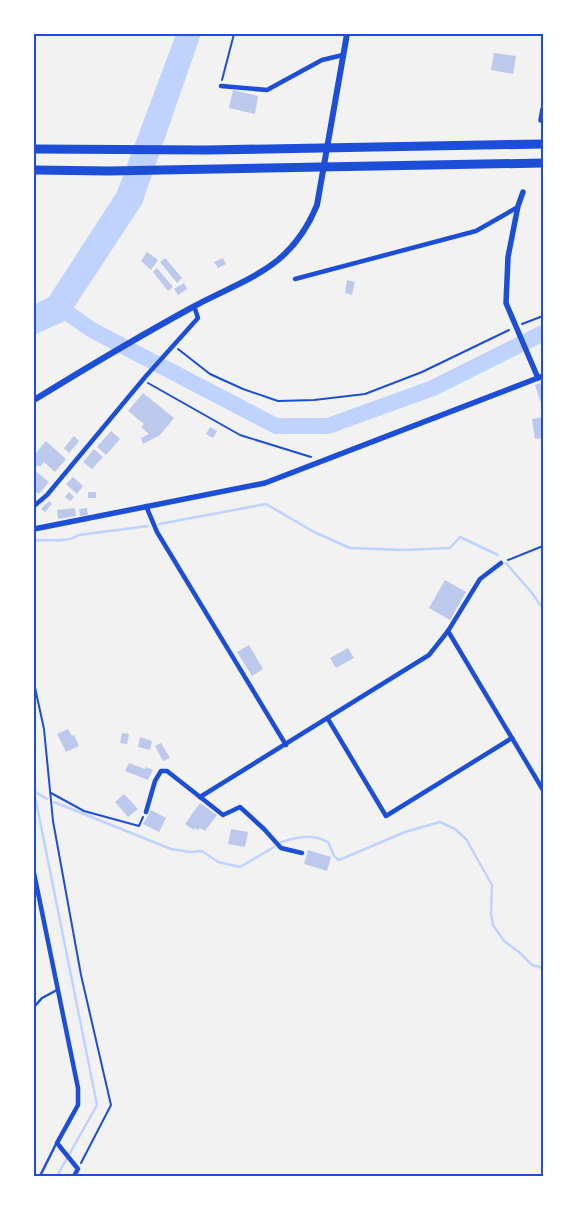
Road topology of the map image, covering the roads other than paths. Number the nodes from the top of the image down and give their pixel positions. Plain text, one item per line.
1 (347, 34) edge
2 (343, 55) junction
3 (221, 86) road end
4 (543, 109) edge
5 (541, 120) dead end
6 (543, 144) edge
7 (34, 149) edge
8 (543, 163) edge
9 (34, 170) edge
10 (523, 192) dead end
11 (518, 206) junction
12 (294, 279) dead end
13 (194, 306) junction
14 (540, 377) edge
15 (34, 400) edge
16 (34, 506) edge
17 (146, 506) junction
18 (34, 529) edge
19 (501, 563) road end
20 (448, 631) junction
21 (328, 719) junction
22 (512, 738) junction
23 (286, 745) junction
24 (543, 790) edge
25 (200, 797) junction
26 (146, 812) road end
27 (302, 853) dead end
28 (34, 873) edge
29 (57, 990) junction
30 (34, 1007) edge
31 (59, 1145) junction
32 (40, 1176) edge
33 (74, 1176) edge

1 - 2 main road
2 - 3 street
2 - 13 main road
4 - 5 street
6 - 7 highway
8 - 9 highway
10 - 11 street
11 - 12 street
11 - 14 street
13 - 15 main road
13 - 16 street
14 - 17 street
17 - 18 street
17 - 23 street
19 - 20 street
20 - 21 street
20 - 22 street
21 - 22 street
21 - 23 street
22 - 24 street
23 - 25 street
25 - 26 street
25 - 27 street
28 - 29 street
29 - 30 lane
29 - 31 street
31 - 32 lane
31 - 33 street

